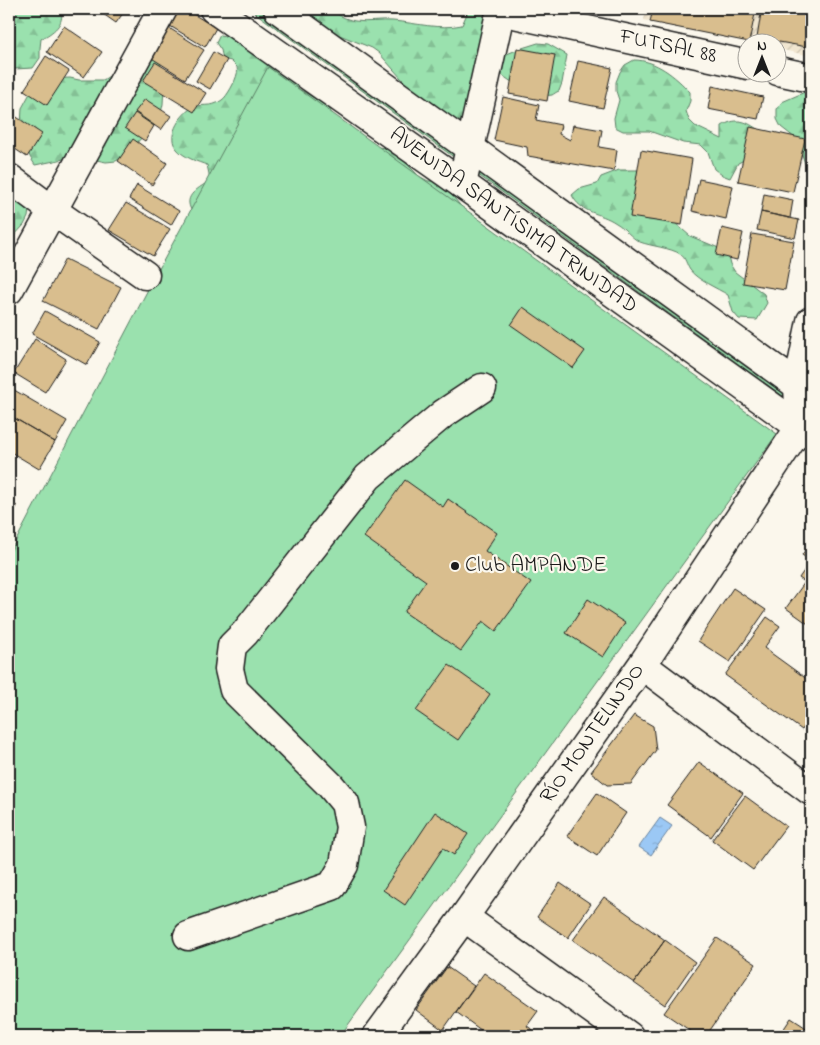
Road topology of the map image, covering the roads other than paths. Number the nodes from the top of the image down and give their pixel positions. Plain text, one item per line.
1 (163, 9) edge
2 (214, 9) edge
3 (278, 9) edge
4 (500, 10) edge
5 (738, 62) edge
6 (788, 73) edge
7 (811, 78) edge
8 (470, 148) junction
9 (9, 178) edge
10 (462, 184) junction
11 (52, 210) junction
12 (145, 275) dead end
13 (9, 290) edge
14 (811, 321) edge
15 (482, 388) dead end
16 (804, 390) edge
17 (806, 431) edge
18 (642, 665) junction
19 (811, 792) edge
20 (464, 917) junction
21 (188, 936) dead end
22 (377, 1036) edge
23 (629, 1036) edge

1 - 11 street
2 - 10 street, AVENIDA SANTÍSIMA TRINIDAD
3 - 8 street, AVENIDA SANTÍSIMA TRINIDAD
4 - 5 street, FUTSAL 88
4 - 8 street
6 - 7 street
8 - 10 street
8 - 16 street, AVENIDA SANTÍSIMA TRINIDAD
9 - 11 street
10 - 17 street, AVENIDA SANTÍSIMA TRINIDAD
11 - 12 street
11 - 13 street
14 - 16 street
15 - 21 street
16 - 17 street
17 - 18 street, RÍO MONTELINDO
18 - 19 street
18 - 20 street, RÍO MONTELINDO
20 - 22 street, RÍO MONTELINDO
20 - 23 street

